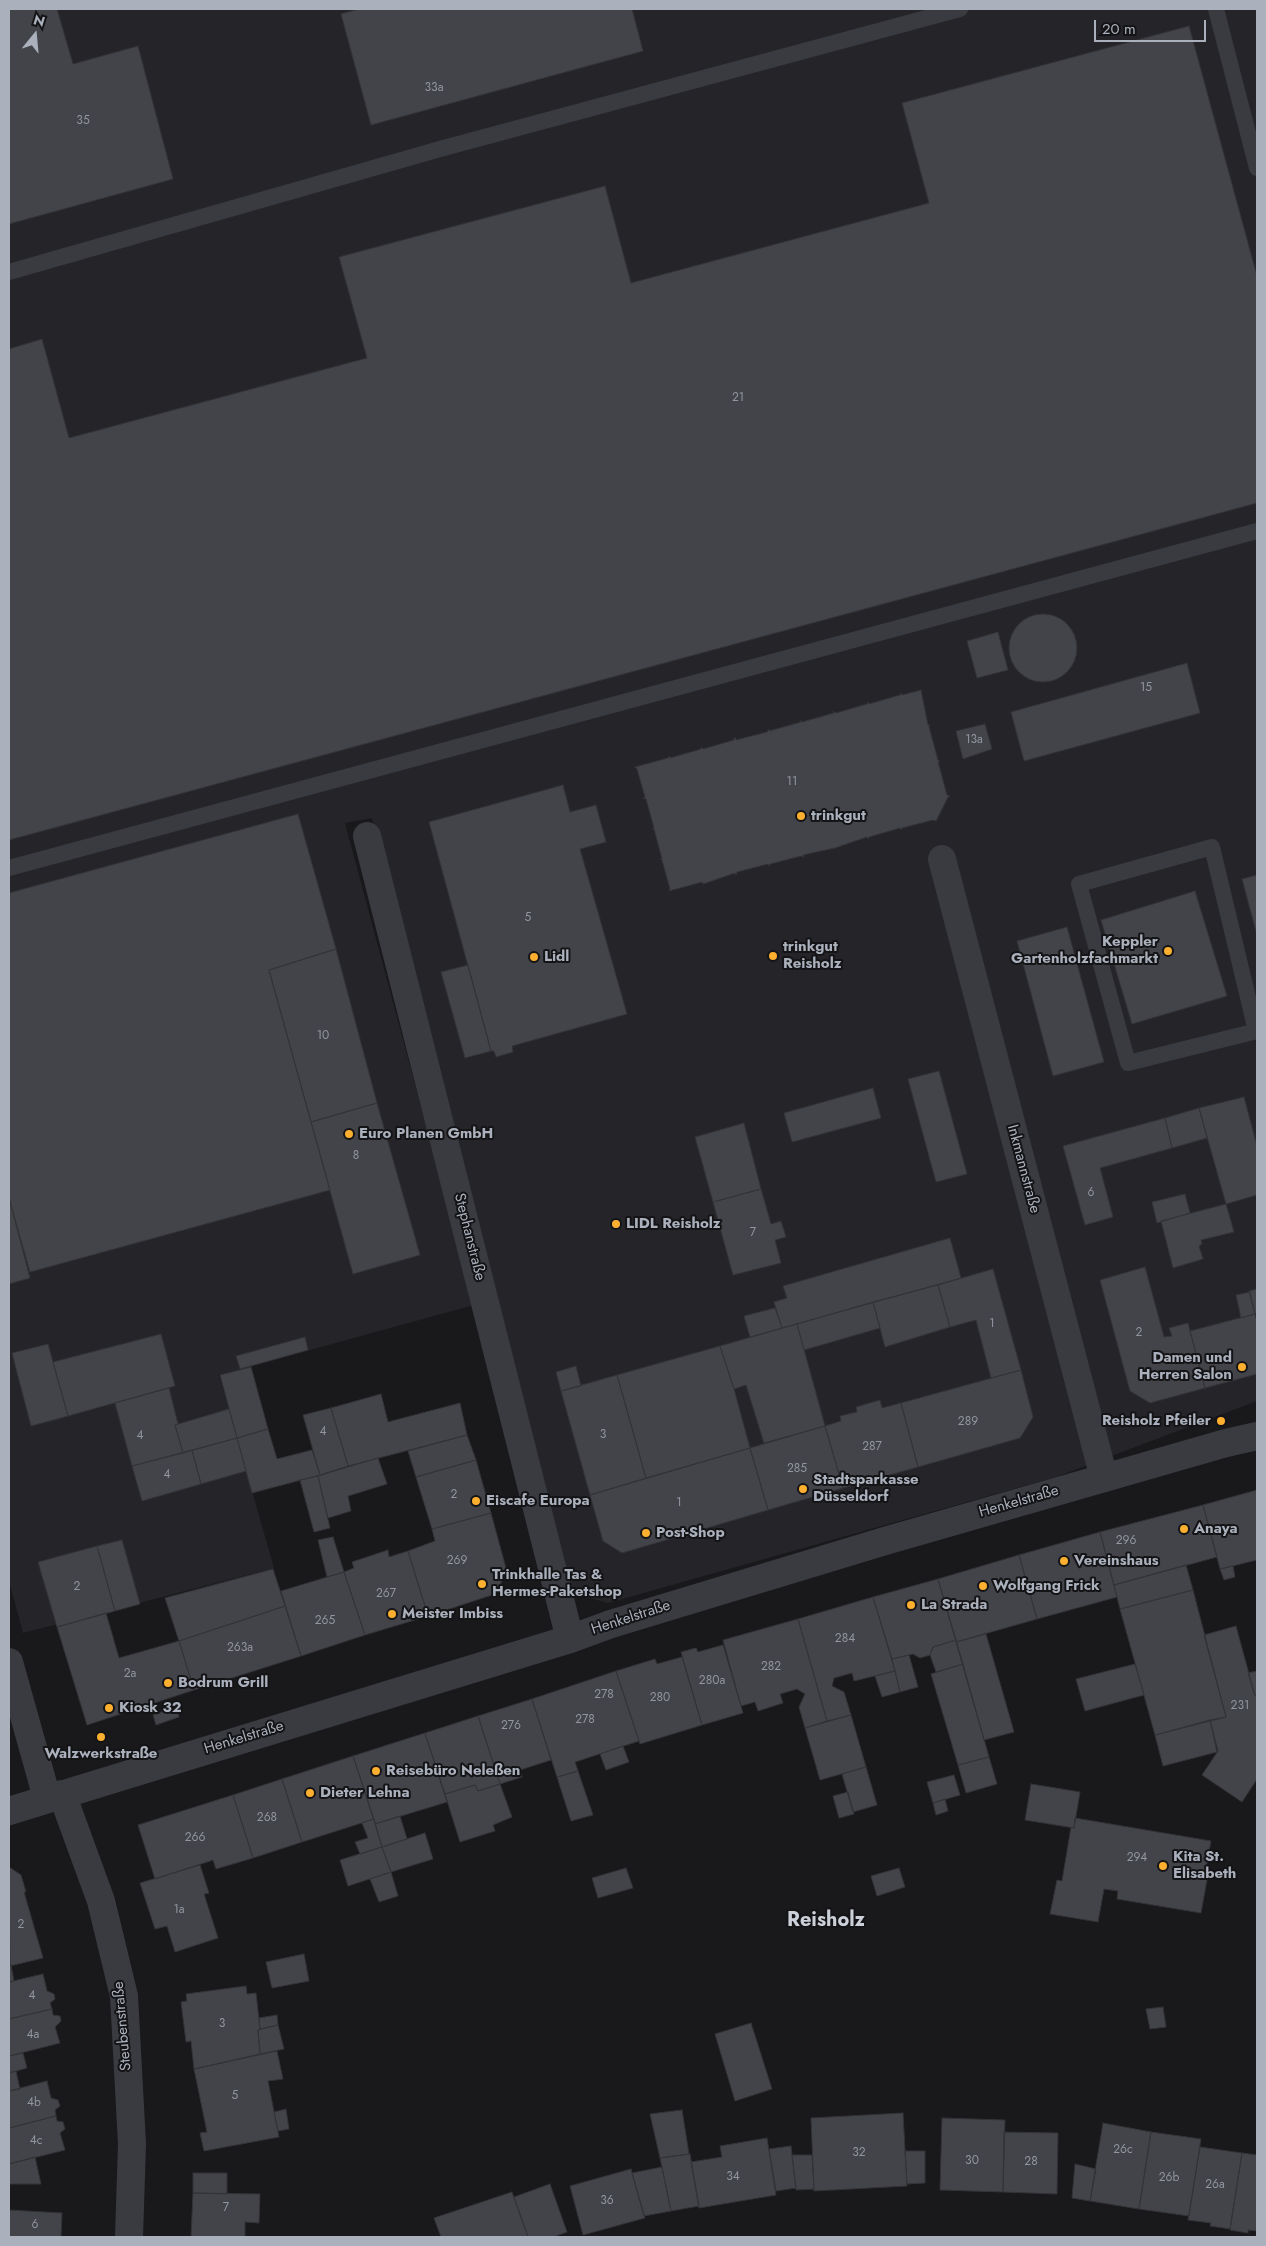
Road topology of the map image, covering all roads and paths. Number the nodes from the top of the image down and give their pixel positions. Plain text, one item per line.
1 (960, 9) edge
2 (1216, 9) edge
3 (1257, 168) edge
4 (9, 272) edge
5 (1257, 531) edge
6 (367, 836) dead end
7 (942, 859) dead end
8 (9, 868) edge
9 (1257, 1031) edge
10 (1257, 1436) edge
11 (1104, 1478) junction
12 (570, 1639) junction
13 (9, 1662) edge
14 (55, 1796) junction
15 (9, 1811) edge
16 (129, 2237) edge

1 - 4 lane
2 - 3 lane
5 - 8 lane
6 - 12 street, Stephanstraße
7 - 11 street, Inkmannstraße
9 - 9 lane
10 - 11 street, Henkelstraße
11 - 12 street, Henkelstraße
12 - 14 street, Henkelstraße
13 - 14 street
14 - 15 street, Henkelstraße
14 - 16 street, Steubenstraße

